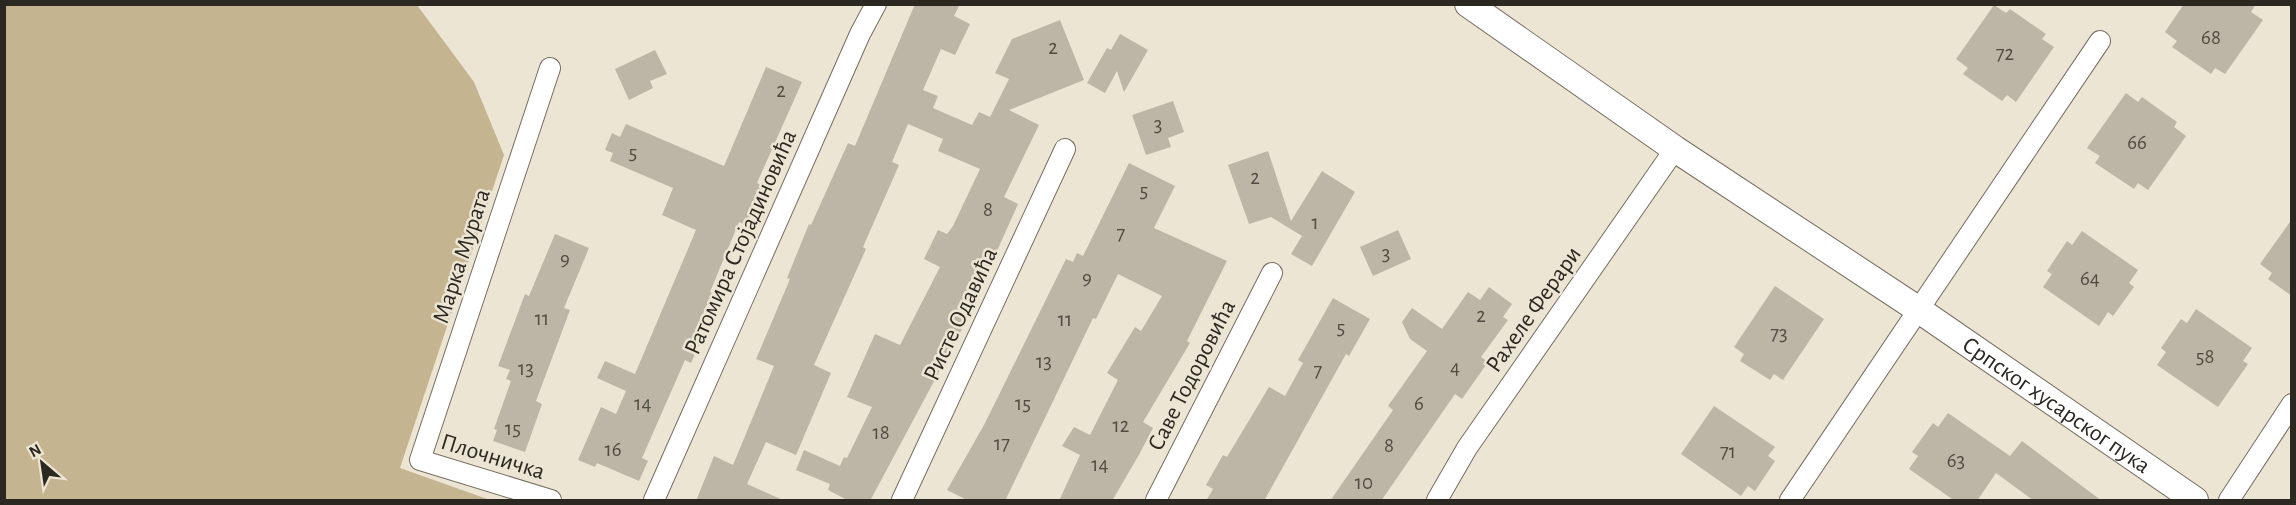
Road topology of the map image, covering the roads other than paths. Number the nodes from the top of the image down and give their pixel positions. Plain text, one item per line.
1 (876, 4) edge
2 (1468, 4) edge
3 (2100, 41) dead end
4 (550, 68) dead end
5 (1065, 149) dead end
6 (1675, 149) junction
7 (1272, 273) dead end
8 (1919, 310) junction
9 (2292, 404) edge
10 (420, 460) joint
11 (551, 501) edge
12 (654, 501) edge
13 (902, 501) edge
14 (1156, 501) edge
15 (1437, 501) edge
16 (1790, 501) edge
17 (2195, 501) edge
18 (2229, 501) edge

1 - 12 street, Ратомира Стојадиновића
2 - 6 street, Српског хусарског пука
3 - 8 street
4 - 10 street, Марка Мурата
5 - 13 street, Ристе Одавића
6 - 8 street, Српског хусарског пука
6 - 15 street, Рахеле Ферари
7 - 14 street, Саве Тодоровића
8 - 16 street
8 - 17 street, Српског хусарског пука
9 - 18 street
10 - 11 street, Плочничка

